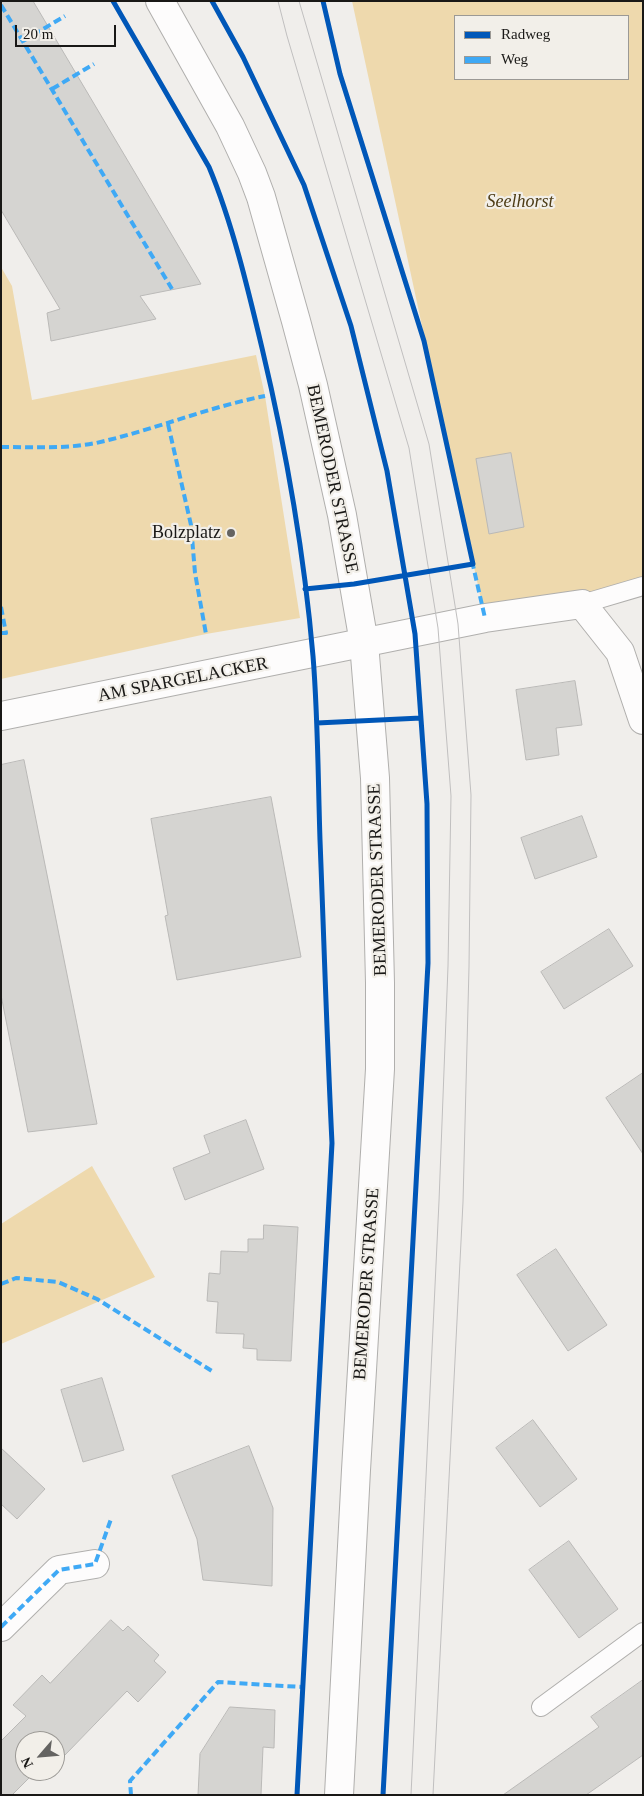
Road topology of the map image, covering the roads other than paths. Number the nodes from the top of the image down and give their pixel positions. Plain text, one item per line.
1 (160, 1) edge
2 (643, 586) edge
3 (582, 604) junction
4 (364, 643) junction
5 (1, 716) edge
6 (643, 720) edge
7 (95, 1564) dead end
8 (1, 1627) edge
9 (643, 1632) edge
10 (541, 1707) dead end
11 (339, 1795) edge

1 - 4 main road, BEMERODER STRASSE
2 - 3 lane
3 - 4 main road, AM SPARGELACKER
3 - 6 main road
4 - 5 main road, AM SPARGELACKER
4 - 11 main road, BEMERODER STRASSE
7 - 8 main road
9 - 10 lane

